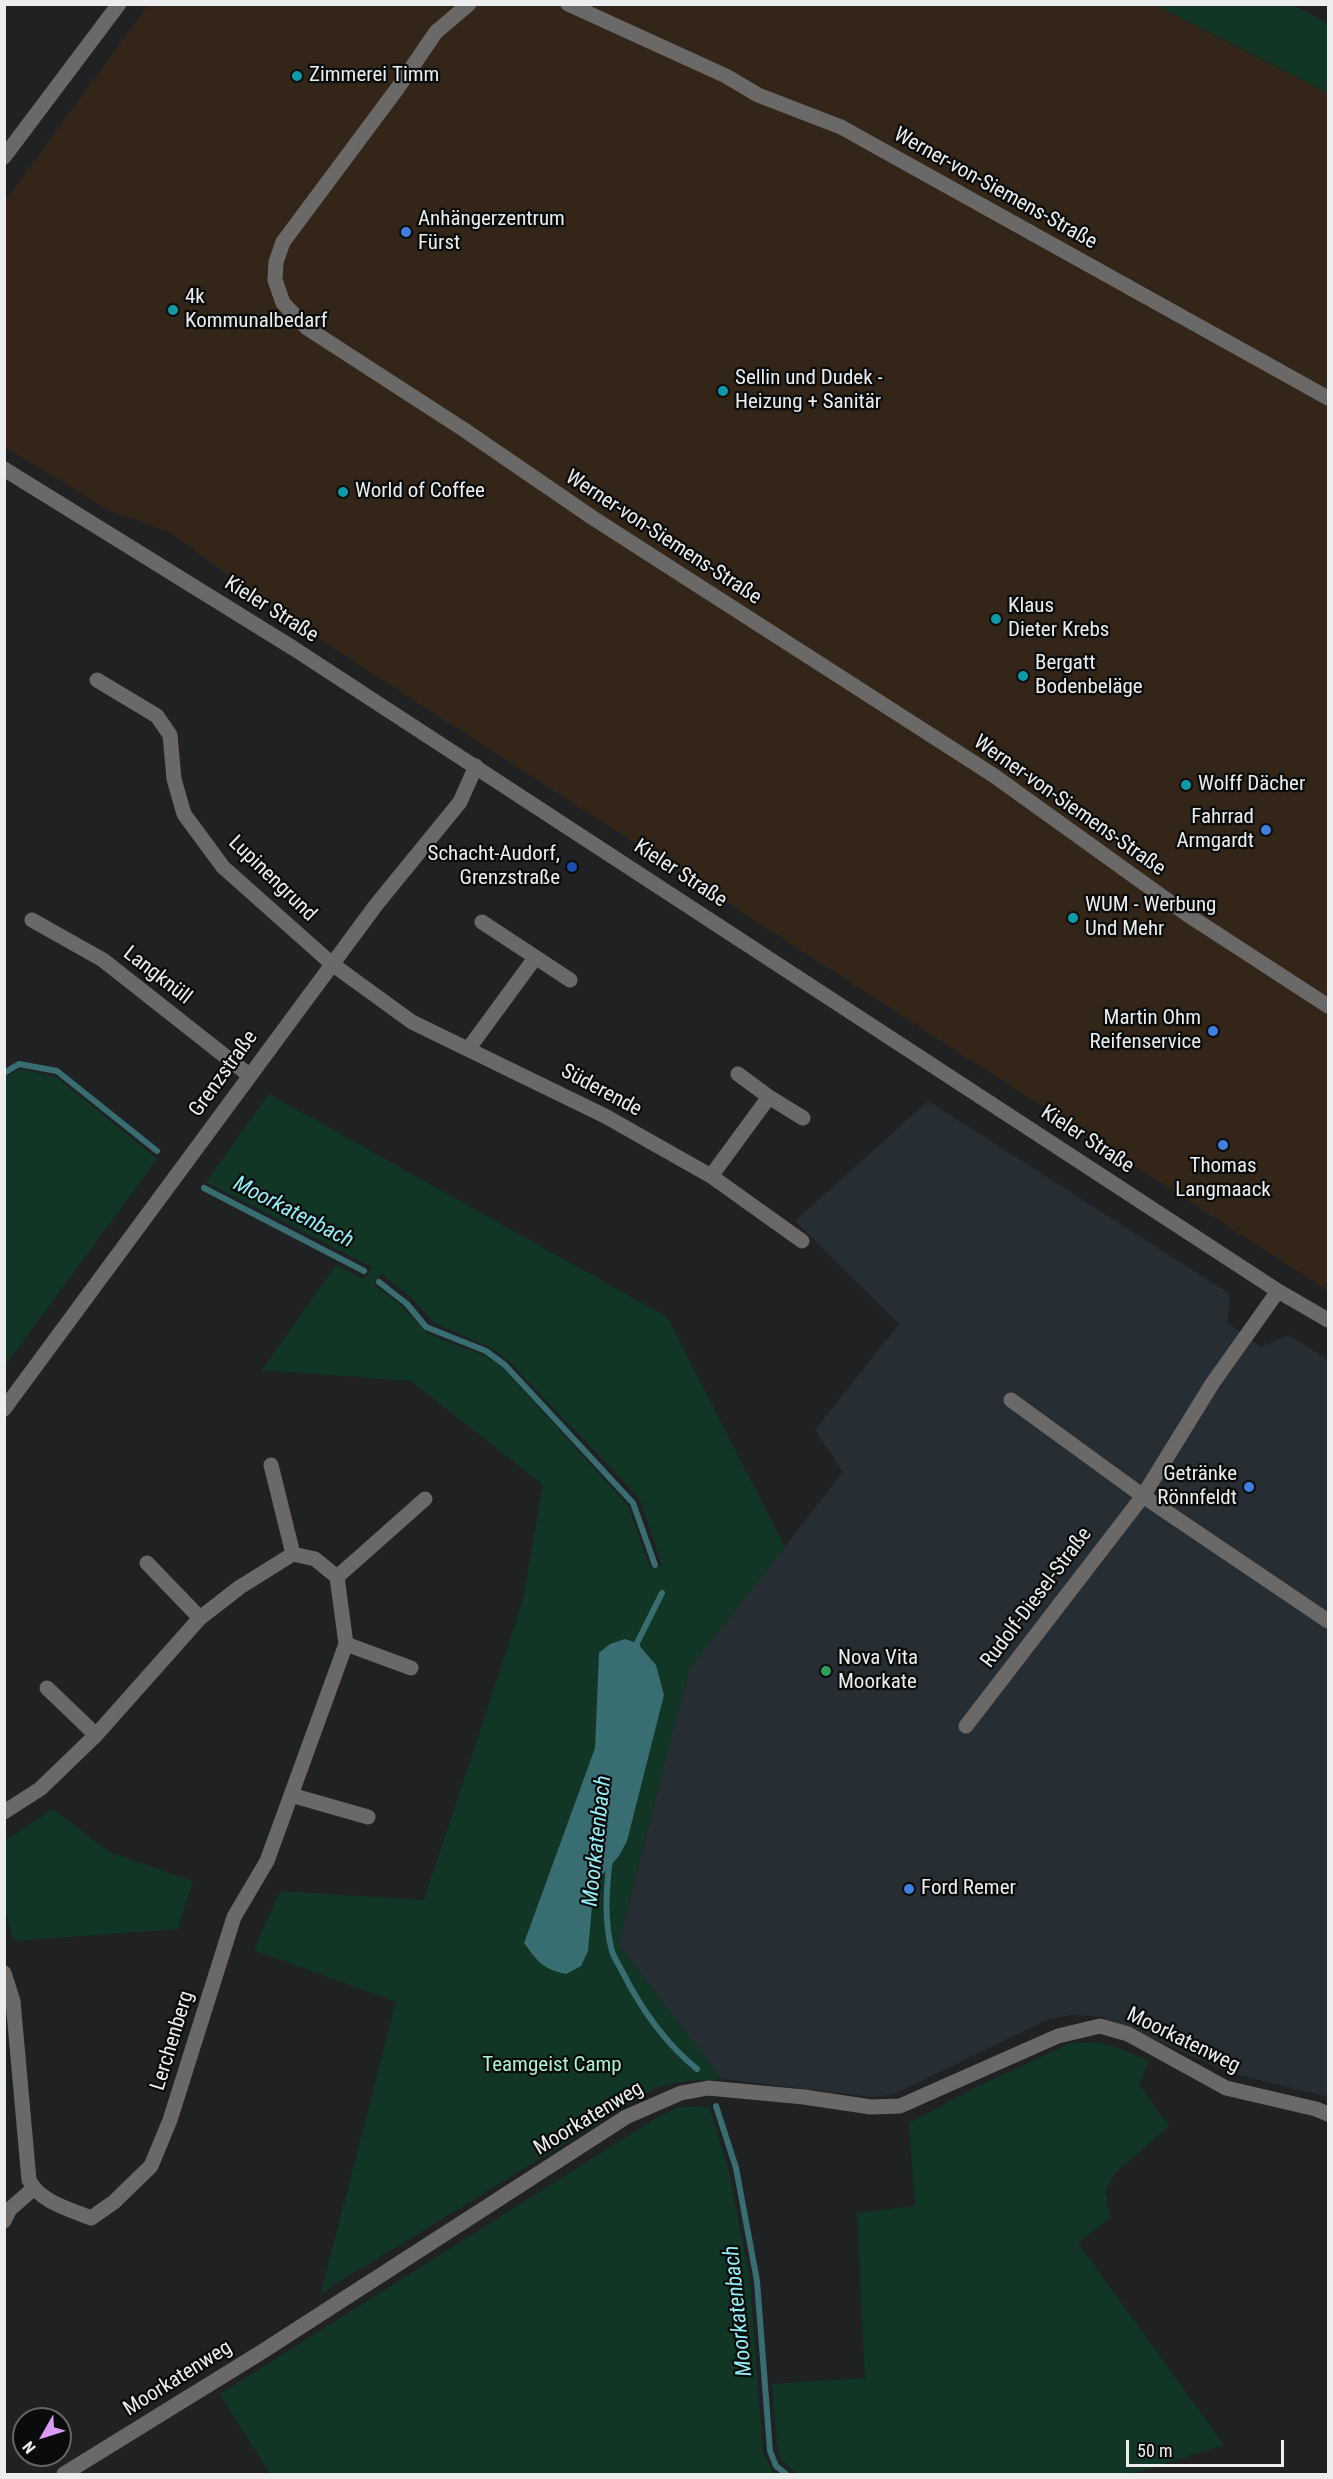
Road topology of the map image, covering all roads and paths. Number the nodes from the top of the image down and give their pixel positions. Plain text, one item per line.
1 (119, 4) edge
2 (470, 4) edge
3 (568, 4) edge
4 (4, 157) edge
5 (1329, 398) edge
6 (4, 469) edge
7 (97, 680) dead end
8 (476, 766) junction
9 (32, 920) dead end
10 (482, 922) dead end
11 (535, 958) junction
12 (332, 964) junction
13 (570, 980) dead end
14 (1329, 1006) edge
15 (469, 1048) junction
16 (738, 1074) dead end
17 (249, 1075) junction
18 (769, 1097) junction
19 (803, 1118) dead end
20 (711, 1176) junction
21 (802, 1241) dead end
22 (1278, 1291) junction
23 (1329, 1320) edge
24 (1011, 1400) dead end
25 (4, 1408) edge
26 (271, 1465) dead end
27 (1143, 1496) junction
28 (425, 1499) dead end
29 (294, 1554) junction
30 (147, 1563) dead end
31 (337, 1577) junction
32 (200, 1618) junction
33 (1329, 1621) edge
34 (346, 1644) junction
35 (411, 1668) dead end
36 (47, 1688) dead end
37 (966, 1726) dead end
38 (96, 1735) junction
39 (291, 1795) junction
40 (4, 1812) edge
41 (368, 1817) dead end
42 (4, 1973) edge
43 (1329, 2114) edge
44 (33, 2189) junction
45 (4, 2221) edge
46 (64, 2475) edge

1 - 4 street
2 - 14 street, Werner-von-Siemens-Straße
3 - 5 street, Werner-von-Siemens-Straße
6 - 8 street, Kieler Straße
7 - 12 street, Lupinengrund
8 - 12 street, Grenzstraße
8 - 22 street, Kieler Straße
9 - 17 street, Langknüll
10 - 11 street
11 - 13 street
11 - 15 street
12 - 15 street, Süderende
12 - 17 street, Grenzstraße
15 - 20 street, Süderende
16 - 18 street
17 - 25 street, Grenzstraße
18 - 19 street
18 - 20 street
20 - 21 street, Süderende
22 - 23 street, Kieler Straße
22 - 27 street, Rudolf-Diesel-Straße
24 - 27 street
26 - 29 street
27 - 33 street
27 - 37 street, Rudolf-Diesel-Straße
28 - 31 street
29 - 31 street
29 - 32 street
30 - 32 street
31 - 34 street, Lerchenberg
32 - 38 street
34 - 35 street
34 - 39 street, Lerchenberg
36 - 38 street
38 - 40 street
39 - 41 street
39 - 44 street, Lerchenberg
42 - 44 street
43 - 46 street, Moorkatenweg
44 - 45 street

